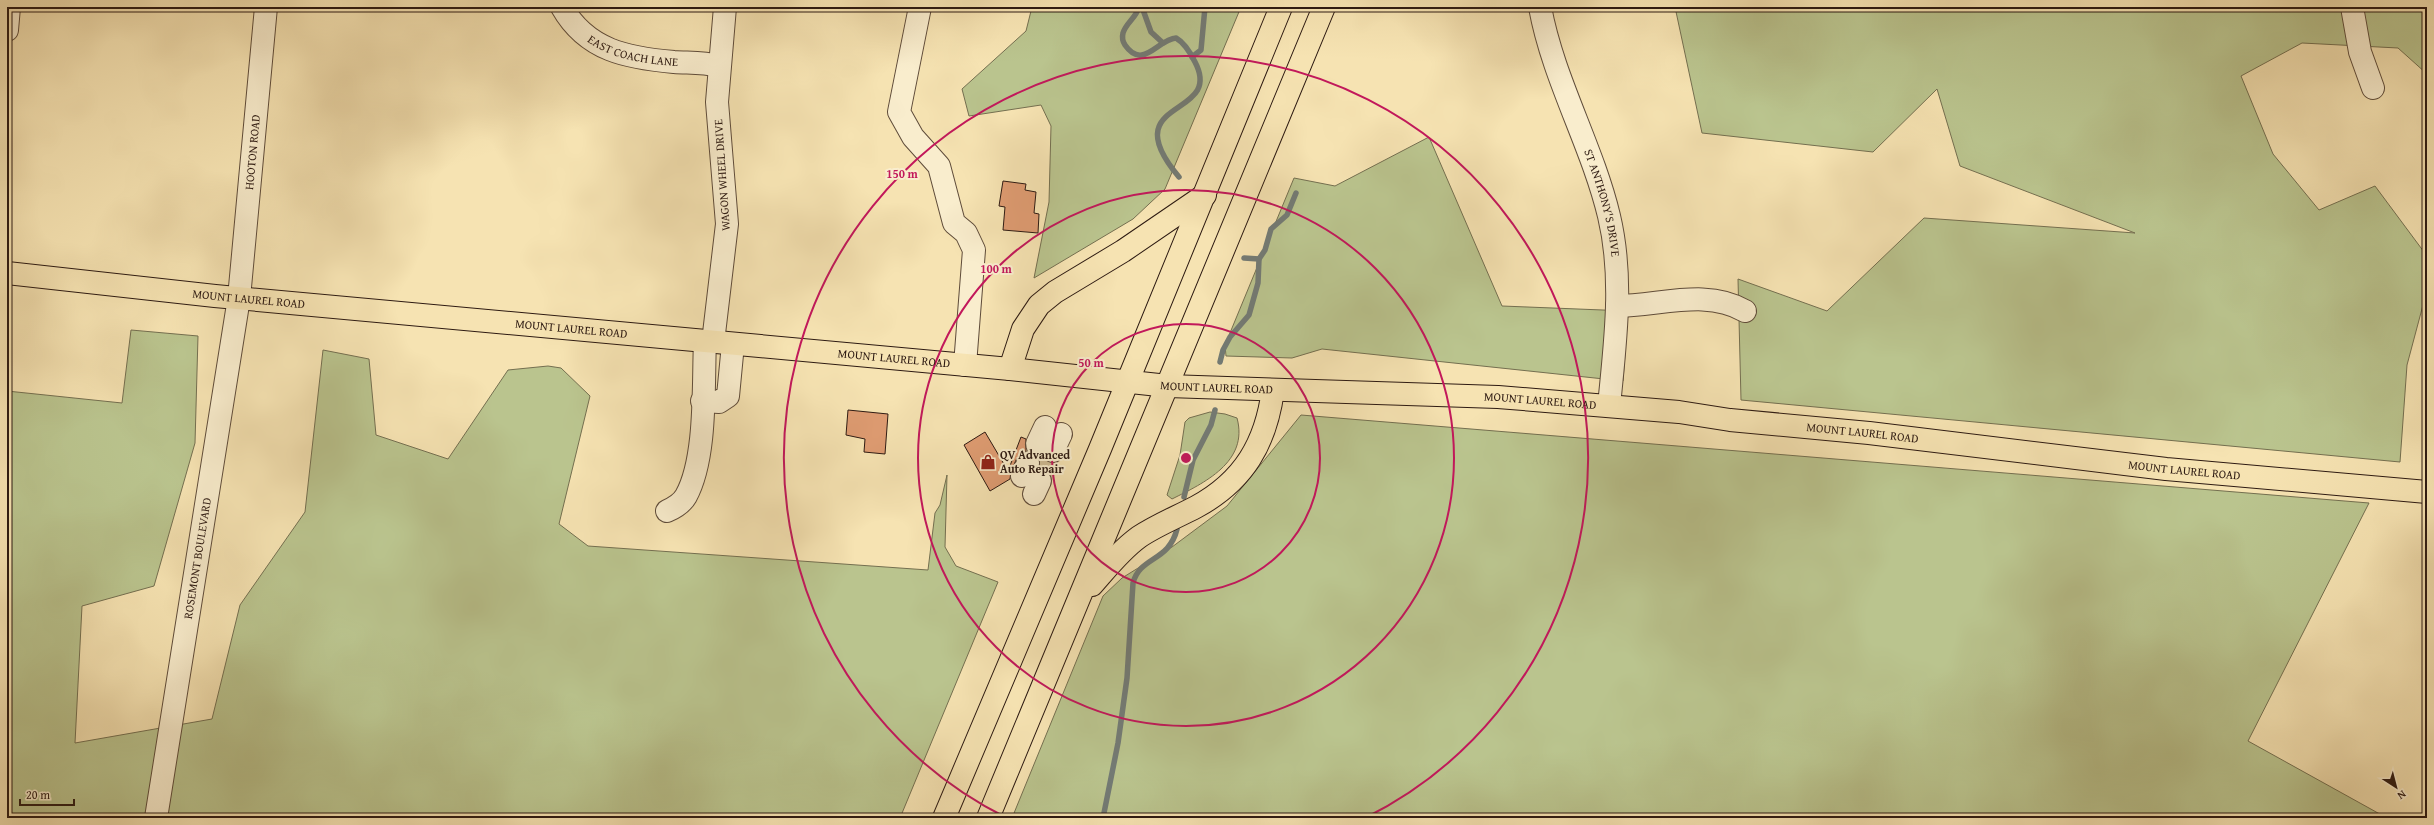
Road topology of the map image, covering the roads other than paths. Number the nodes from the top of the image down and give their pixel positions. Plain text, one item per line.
1 (9, 7) edge
2 (266, 7) edge
3 (562, 7) edge
4 (725, 7) edge
5 (1281, 7) edge
6 (1324, 7) edge
7 (1540, 7) edge
8 (2352, 7) edge
9 (920, 14) edge
10 (7, 30) edge
11 (719, 66) junction
12 (2373, 88) dead end
13 (1205, 195) junction
14 (7, 273) edge
15 (239, 298) junction
16 (1617, 306) junction
17 (1745, 311) dead end
18 (717, 343) junction
19 (965, 365) junction
20 (1010, 369) junction
21 (1128, 382) junction
22 (1168, 386) junction
23 (1273, 390) junction
24 (1609, 406) junction
25 (2427, 492) edge
26 (667, 511) dead end
27 (1082, 596) junction
28 (156, 818) edge
29 (944, 818) edge
30 (988, 818) edge

1 - 10 street
2 - 15 street, HOOTON ROAD
3 - 11 street, EAST COACH LANE
4 - 11 street, WAGON WHEEL DRIVE
5 - 13 main road
6 - 22 main road
7 - 16 street, ST ANTHONY'S DRIVE
8 - 12 street
9 - 19 street
11 - 18 street, WAGON WHEEL DRIVE
13 - 20 main road
13 - 21 main road
14 - 15 main road, MOUNT LAUREL ROAD
15 - 18 main road, MOUNT LAUREL ROAD
15 - 28 street, ROSEMONT BOULEVARD
16 - 17 street
16 - 24 street, ST ANTHONY'S DRIVE
18 - 19 main road, MOUNT LAUREL ROAD
18 - 26 street, WAGON WHEEL DRIVE
19 - 20 main road, MOUNT LAUREL ROAD
20 - 21 main road, MOUNT LAUREL ROAD
21 - 22 main road, MOUNT LAUREL ROAD
21 - 29 main road
22 - 23 main road, MOUNT LAUREL ROAD
22 - 27 main road
23 - 24 main road, MOUNT LAUREL ROAD
23 - 27 main road
24 - 25 main road, MOUNT LAUREL ROAD
27 - 30 main road

